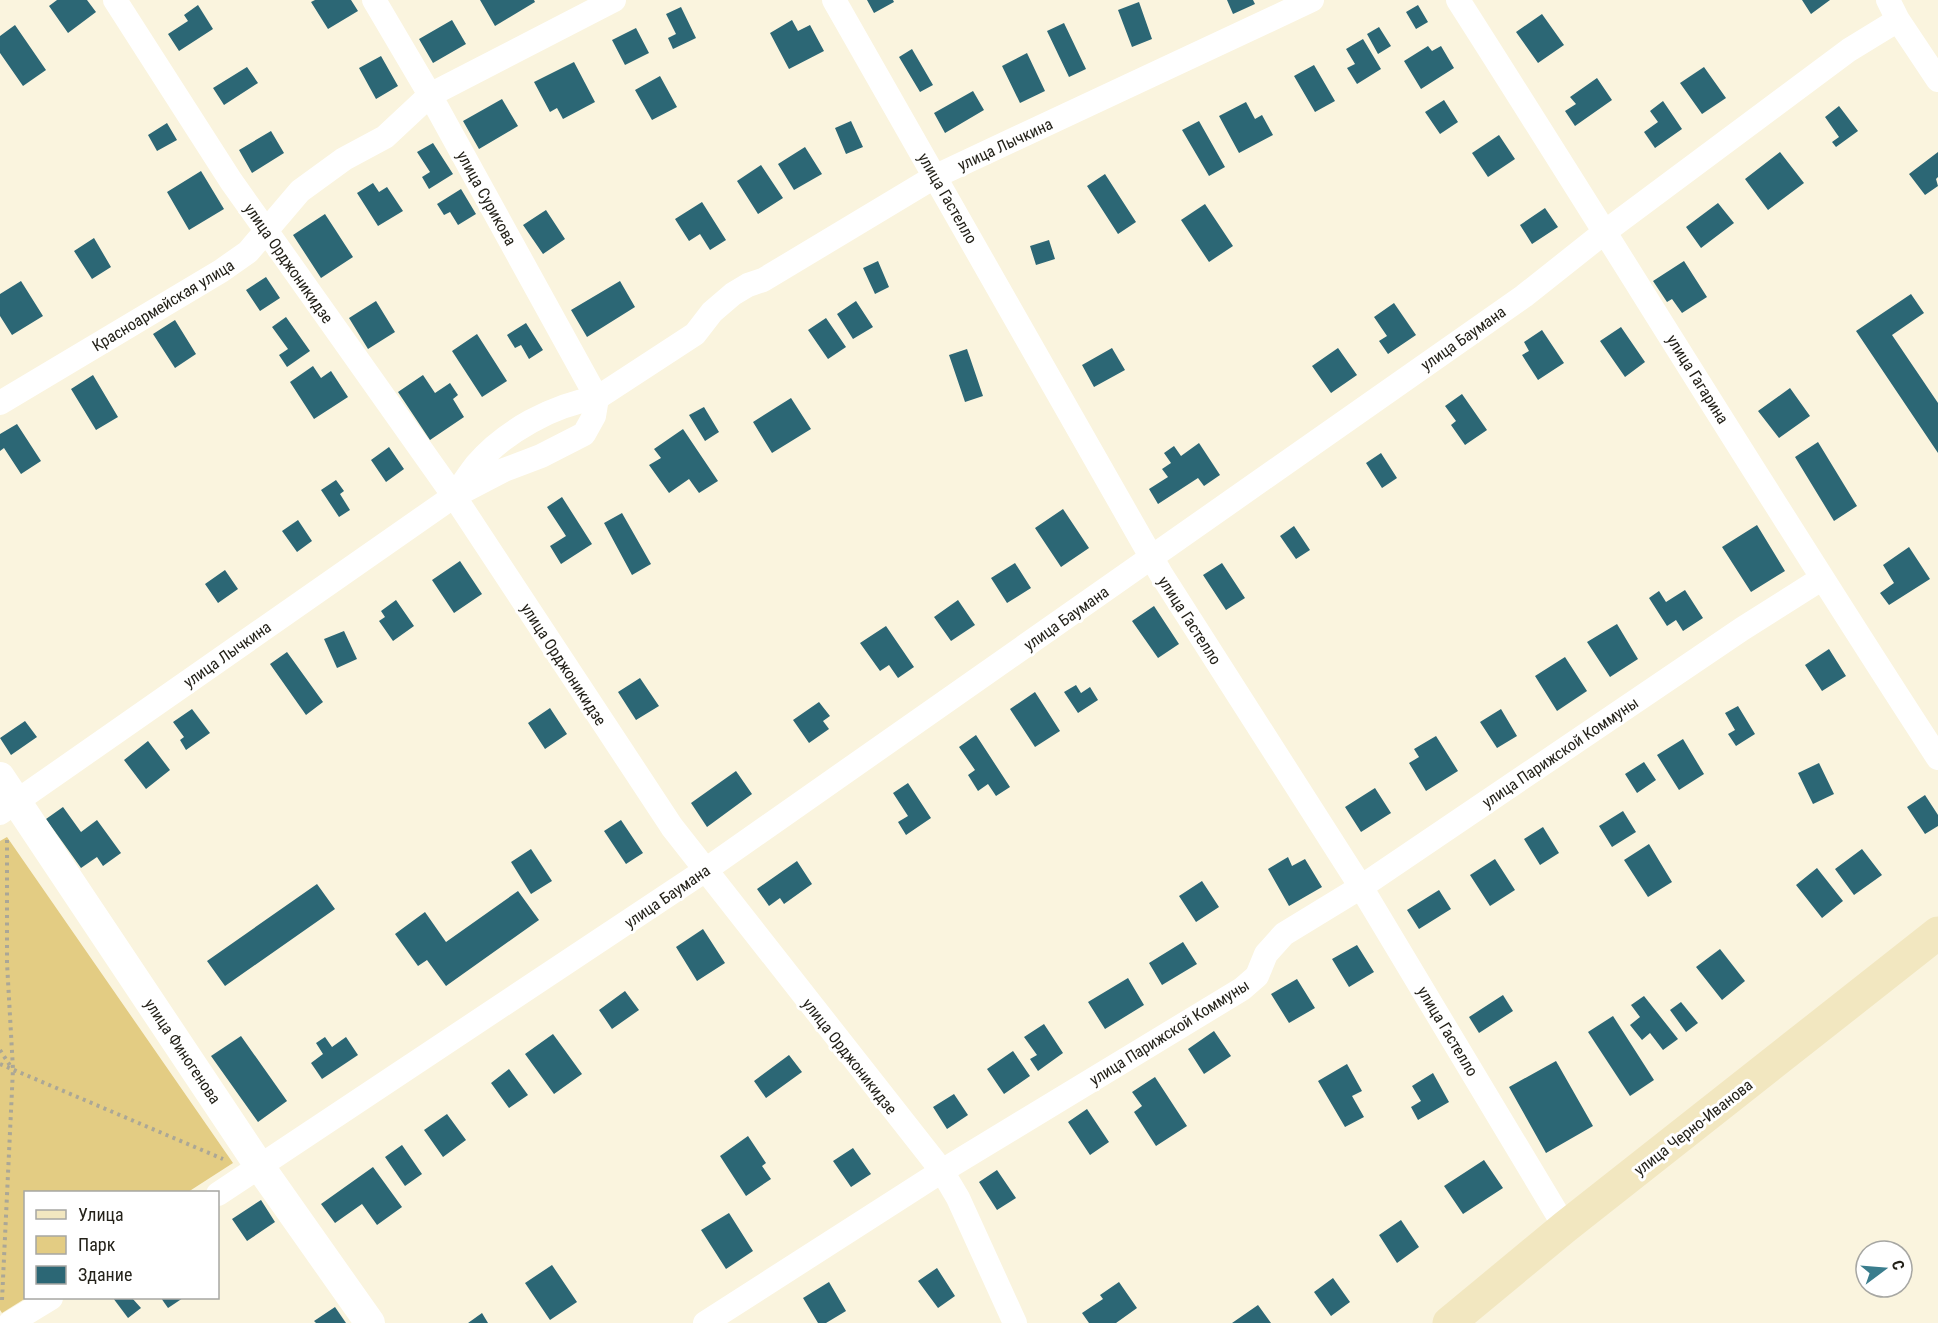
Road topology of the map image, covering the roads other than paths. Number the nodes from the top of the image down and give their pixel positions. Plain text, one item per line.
1 (115, 0) edge
2 (374, 0) edge
3 (614, 0) edge
4 (834, 0) edge
5 (1312, 0) edge
6 (1458, 0) edge
7 (1893, 10) edge
8 (1938, 80) edge
9 (430, 95) junction
10 (936, 176) junction
11 (265, 231) junction
12 (1606, 231) junction
13 (597, 398) junction
14 (0, 404) edge
15 (454, 496) junction
16 (1151, 557) junction
17 (1821, 579) junction
18 (1938, 758) edge
19 (0, 777) edge
20 (6, 809) edge
21 (704, 871) junction
22 (1361, 887) junction
23 (1938, 933) edge
24 (254, 1171) junction
25 (942, 1171) junction
26 (219, 1193) edge
27 (1565, 1227) junction
28 (48, 1299) edge
29 (6, 1312) edge
30 (370, 1323) edge
31 (705, 1323) edge
32 (1015, 1323) edge
33 (1449, 1323) edge

1 - 11 street, улица Орджоникидзе
2 - 9 street, улица Сурикова
3 - 9 street, Красноармейская улица
4 - 10 street, улица Гастелло
5 - 10 street, улица Лычкина
6 - 12 street, улица Гагарина
7 - 8 street
7 - 12 street, улица Баумана
9 - 11 street, Красноармейская улица
9 - 13 street, улица Сурикова
10 - 13 street, улица Лычкина
10 - 16 street, улица Гастелло
11 - 14 street, Красноармейская улица
11 - 15 street, улица Орджоникидзе
12 - 16 street, улица Баумана
12 - 17 street, улица Гагарина
13 - 15 street, улица Лычкина
13 - 15 street, улица Лычкина
15 - 20 street, улица Лычкина
15 - 21 street, улица Орджоникидзе
16 - 21 street, улица Баумана
16 - 22 street, улица Гастелло
17 - 18 street, улица Гагарина
17 - 22 street, улица Парижской Коммуны
19 - 20 street, улица Финогенова
20 - 24 street, улица Финогенова
21 - 24 street, улица Баумана
21 - 25 street, улица Орджоникидзе
22 - 25 street, улица Парижской Коммуны
22 - 27 street, улица Гастелло
23 - 27 main road, улица Черно-Иванова
24 - 26 street, улица Баумана
24 - 30 street, улица Финогенова
25 - 31 street, улица Парижской Коммуны
25 - 32 street, улица Орджоникидзе
27 - 33 main road, улица Черно-Иванова
28 - 29 street

